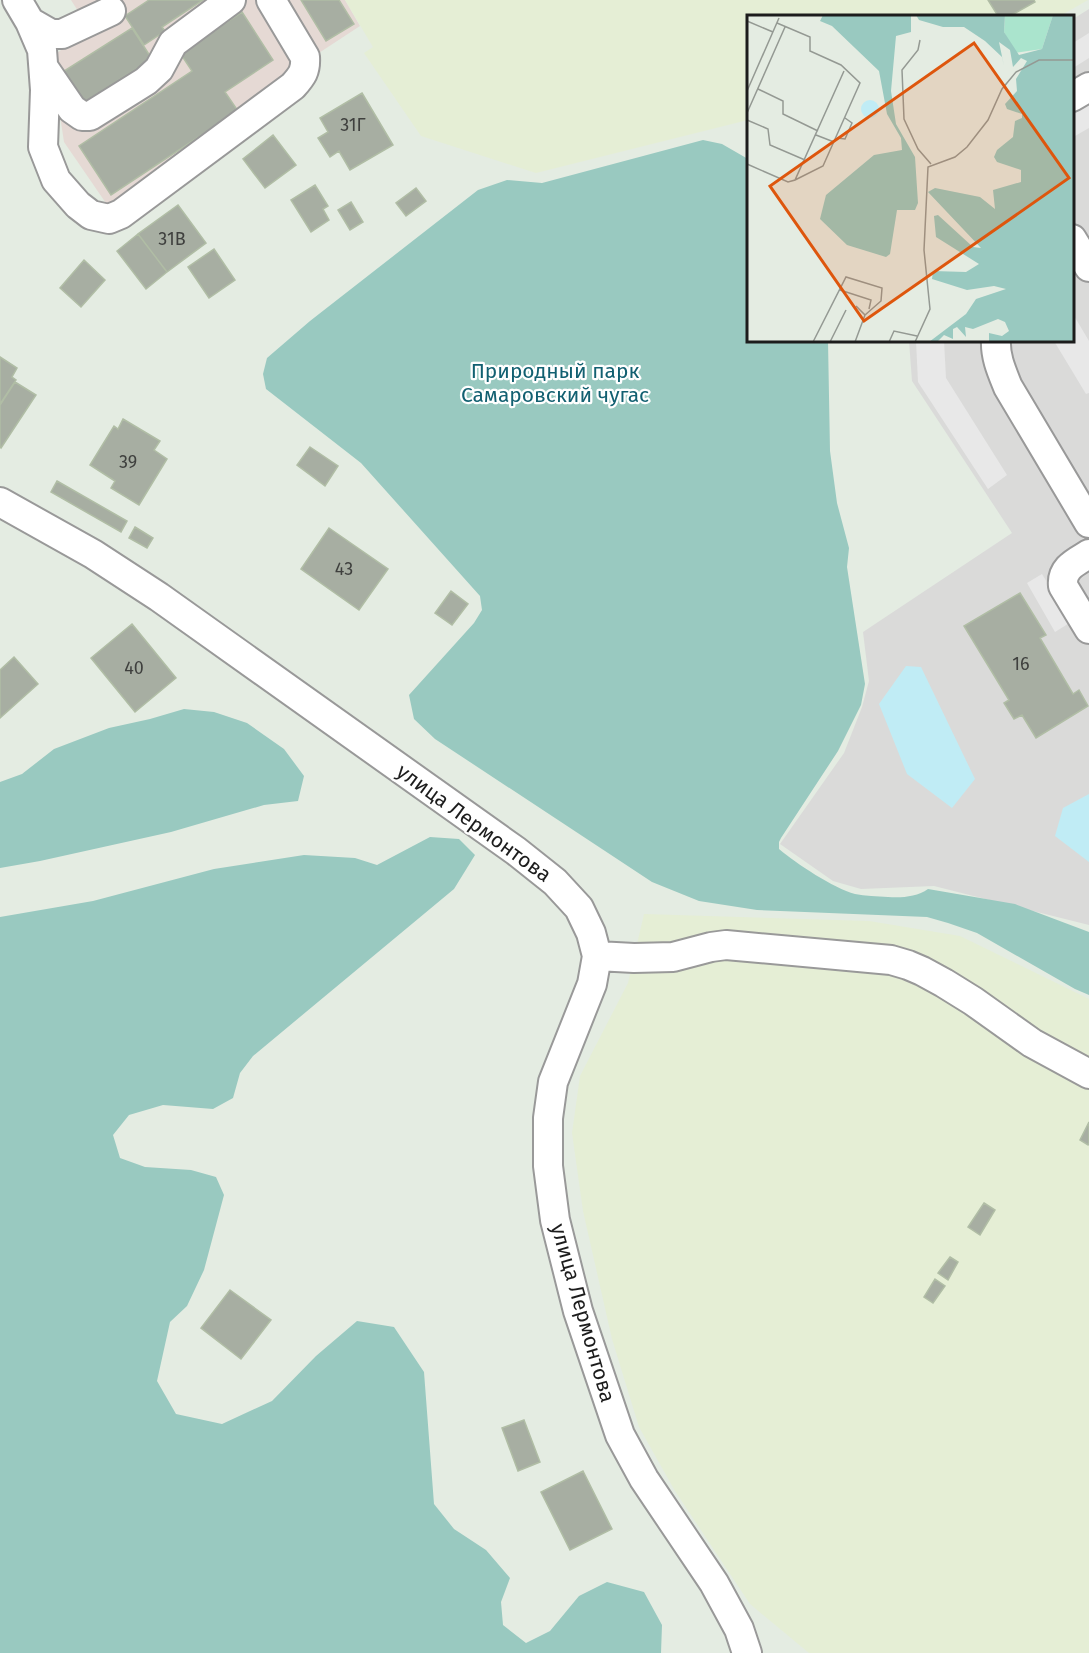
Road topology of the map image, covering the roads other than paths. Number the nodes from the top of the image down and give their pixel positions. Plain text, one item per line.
1 (231, 0) edge
2 (271, 0) edge
3 (23, 11) edge
4 (111, 11) dead end
5 (44, 68) junction
6 (1089, 87) edge
7 (1074, 96) edge
8 (1074, 242) edge
9 (1089, 267) edge
10 (996, 342) edge
11 (0, 502) edge
12 (1087, 516) edge
13 (1089, 554) edge
14 (1089, 629) edge
15 (597, 956) junction
16 (1089, 1074) edge
17 (747, 1653) edge

1 - 5 street
2 - 5 street
3 - 4 street
3 - 5 street
6 - 7 street
8 - 9 street
10 - 12 street
11 - 15 street, улица Лермонтова
13 - 14 street
15 - 16 street
15 - 17 street, улица Лермонтова

